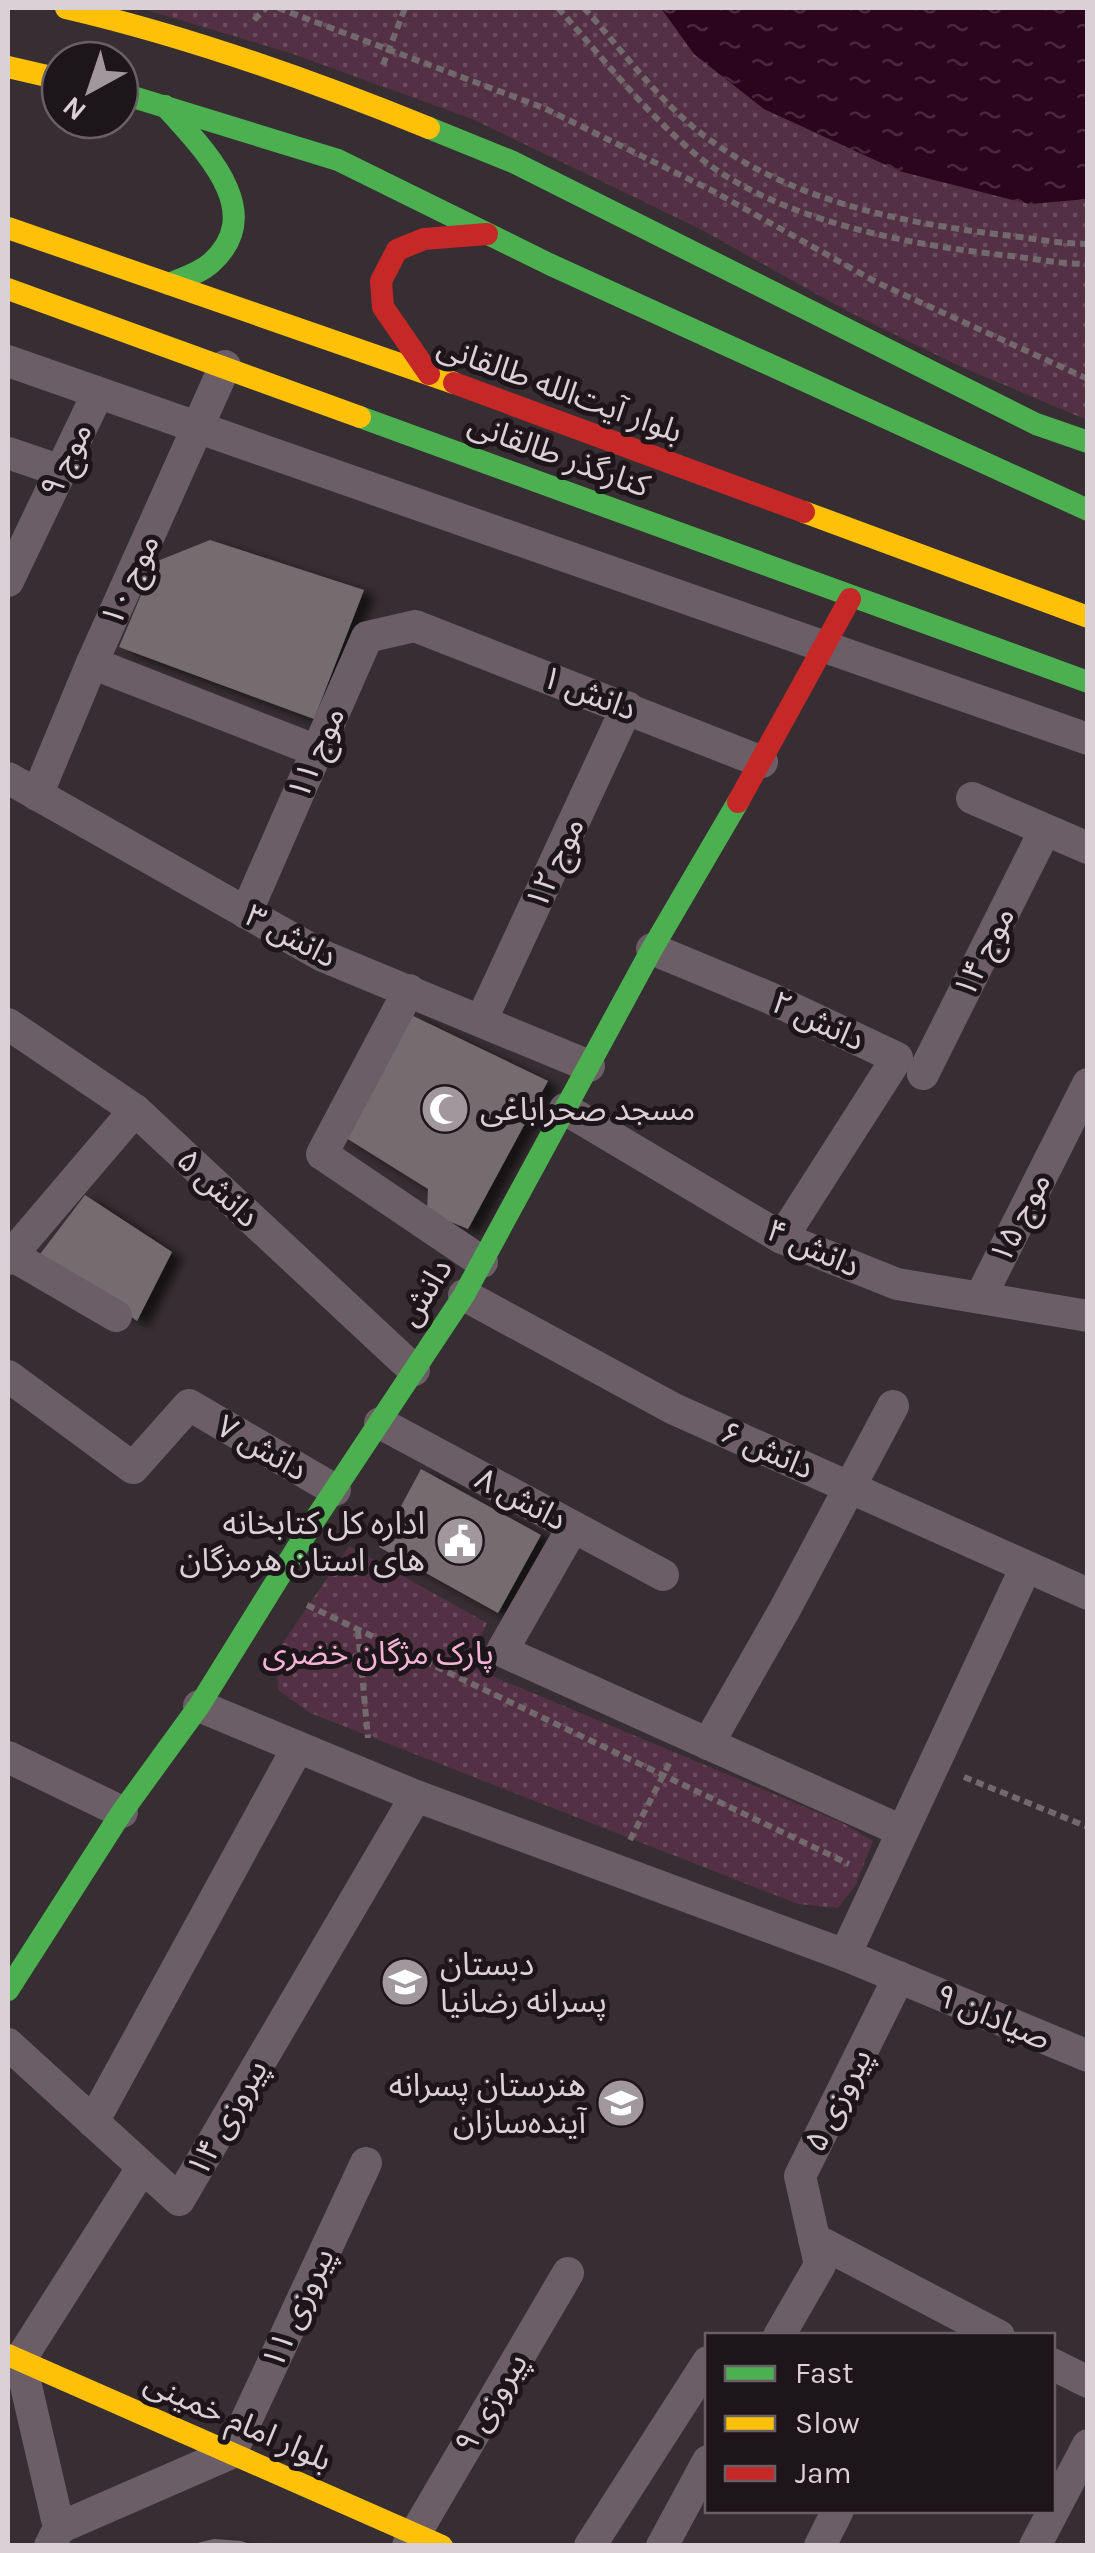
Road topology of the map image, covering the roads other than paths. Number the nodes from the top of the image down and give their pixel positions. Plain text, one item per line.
1 (66, 8) edge
2 (8, 66) edge
3 (40, 74) edge
4 (140, 99) edge
5 (165, 106) junction
6 (8, 228) edge
7 (488, 234) junction
8 (169, 284) junction
9 (8, 289) edge
10 (8, 361) edge
11 (225, 366) junction
12 (429, 374) junction
13 (98, 393) junction
14 (197, 428) junction
15 (1088, 442) edge
16 (8, 452) edge
17 (61, 471) junction
18 (1088, 510) edge
19 (8, 581) edge
20 (850, 599) junction
21 (1088, 617) edge
22 (415, 626) joint
23 (826, 646) junction
24 (92, 663) junction
25 (1088, 682) edge
26 (627, 707) junction
27 (1088, 739) edge
28 (317, 751) junction
29 (762, 762) junction
30 (8, 778) edge
31 (38, 794) junction
32 (972, 798) dead end
33 (1045, 830) junction
34 (1088, 848) edge
35 (246, 913) junction
36 (652, 949) junction
37 (408, 990) junction
38 (482, 1020) junction
39 (8, 1024) edge
40 (589, 1066) junction
41 (923, 1074) dead end
42 (1083, 1103) edge
43 (565, 1109) junction
44 (135, 1110) junction
45 (782, 1238) junction
46 (8, 1255) edge
47 (482, 1262) junction
48 (464, 1294) junction
49 (980, 1298) junction
50 (116, 1316) dead end
51 (1088, 1316) edge
52 (414, 1370) junction
53 (8, 1376) edge
54 (893, 1406) dead end
55 (380, 1423) junction
56 (850, 1487) junction
57 (335, 1490) junction
58 (573, 1527) junction
59 (1026, 1566) junction
60 (663, 1575) dead end
61 (1084, 1581) edge
62 (199, 1706) junction
63 (697, 1739) junction
64 (298, 1747) junction
65 (8, 1758) edge
66 (416, 1796) junction
67 (122, 1812) junction
68 (902, 1831) junction
69 (844, 1955) junction
70 (899, 1978) junction
71 (8, 1990) edge
72 (8, 2044) edge
73 (1088, 2056) edge
74 (93, 2122) junction
75 (366, 2163) dead end
76 (142, 2168) junction
77 (814, 2239) junction
78 (568, 2272) dead end
79 (772, 2333) edge
80 (993, 2333) edge
81 (14, 2358) edge
82 (1055, 2366) edge
83 (705, 2367) edge
84 (1088, 2382) edge
85 (1088, 2445) edge
86 (231, 2453) junction
87 (705, 2467) edge
88 (1055, 2507) edge
89 (836, 2513) edge
90 (1052, 2513) edge
91 (54, 2537) edge
92 (421, 2542) edge
93 (590, 2546) edge
94 (662, 2546) edge
95 (820, 2546) edge
96 (1034, 2546) edge

1 - 15 street
2 - 3 street
4 - 5 street
5 - 7 street
5 - 8 street
6 - 8 street, بلوار آیت‌الله طالقانی
7 - 12 street
7 - 18 street
8 - 12 street, بلوار آیت‌الله طالقانی
9 - 11 street, کنارگذر طالقانی
10 - 13 street
11 - 14 street, موج ۱۰
11 - 20 street, کنارگذر طالقانی
12 - 21 street, بلوار آیت‌الله طالقانی
13 - 14 street
13 - 17 street, موج ۹
14 - 23 street
14 - 24 street, موج ۱۰
16 - 17 street
17 - 19 street, موج ۹
20 - 23 street, دانش
20 - 25 street, کنارگذر طالقانی
22 - 26 street, دانش ۱
22 - 28 street, موج ۱۱
23 - 27 street
23 - 29 street, دانش
24 - 28 street
24 - 31 street, موج ۱۰
26 - 29 street, دانش ۱
26 - 38 street, موج ۱۲
28 - 35 street, موج ۱۱
29 - 36 street, دانش
30 - 31 street, دانش ۳
31 - 35 street, دانش ۳
32 - 33 street
33 - 34 street
33 - 41 street, موج ۱۴
35 - 37 street, دانش ۳
36 - 40 street, دانش
36 - 45 street, دانش ۲
37 - 38 street, دانش ۳
37 - 47 street
38 - 40 street, دانش ۳
39 - 44 street, دانش ۵
40 - 43 street, دانش
42 - 49 street, موج ۱۵
43 - 45 street, دانش ۴
43 - 47 street, دانش
44 - 46 street
44 - 52 street, دانش ۵
45 - 49 street, دانش ۴
46 - 50 street
47 - 48 street, دانش
48 - 52 street, دانش
48 - 56 street, دانش ۶
49 - 51 street, دانش ۴
52 - 55 street, دانش
53 - 57 street, دانش ۷
54 - 56 street
55 - 57 street, دانش
55 - 58 street, دانش ۸
56 - 59 street, دانش ۶
56 - 63 street
57 - 62 street, دانش
58 - 60 street, دانش ۸
58 - 63 street
59 - 61 street, دانش ۶
59 - 68 street
62 - 64 street, صیادان ۹
62 - 67 street, دانش
63 - 68 street
64 - 66 street, صیادان ۹
64 - 74 street
65 - 67 street
66 - 69 street, صیادان ۹
66 - 76 street, پیروزی ۱۴
67 - 71 street, دانش
68 - 69 street
69 - 70 street, صیادان ۹
70 - 73 street, صیادان ۹
70 - 77 street, پیروزی ۵
72 - 74 street
74 - 76 street
75 - 86 street, پیروزی ۱۱
76 - 81 street, پیروزی ۱۴
77 - 79 street, پیروزی ۵
77 - 80 street
78 - 92 street, پیروزی ۹
81 - 86 street, بلوار امام خمینی
81 - 91 street
82 - 84 street
83 - 93 street
85 - 88 street
86 - 91 street
86 - 92 street, بلوار امام خمینی
87 - 94 street
89 - 95 street
90 - 96 street

